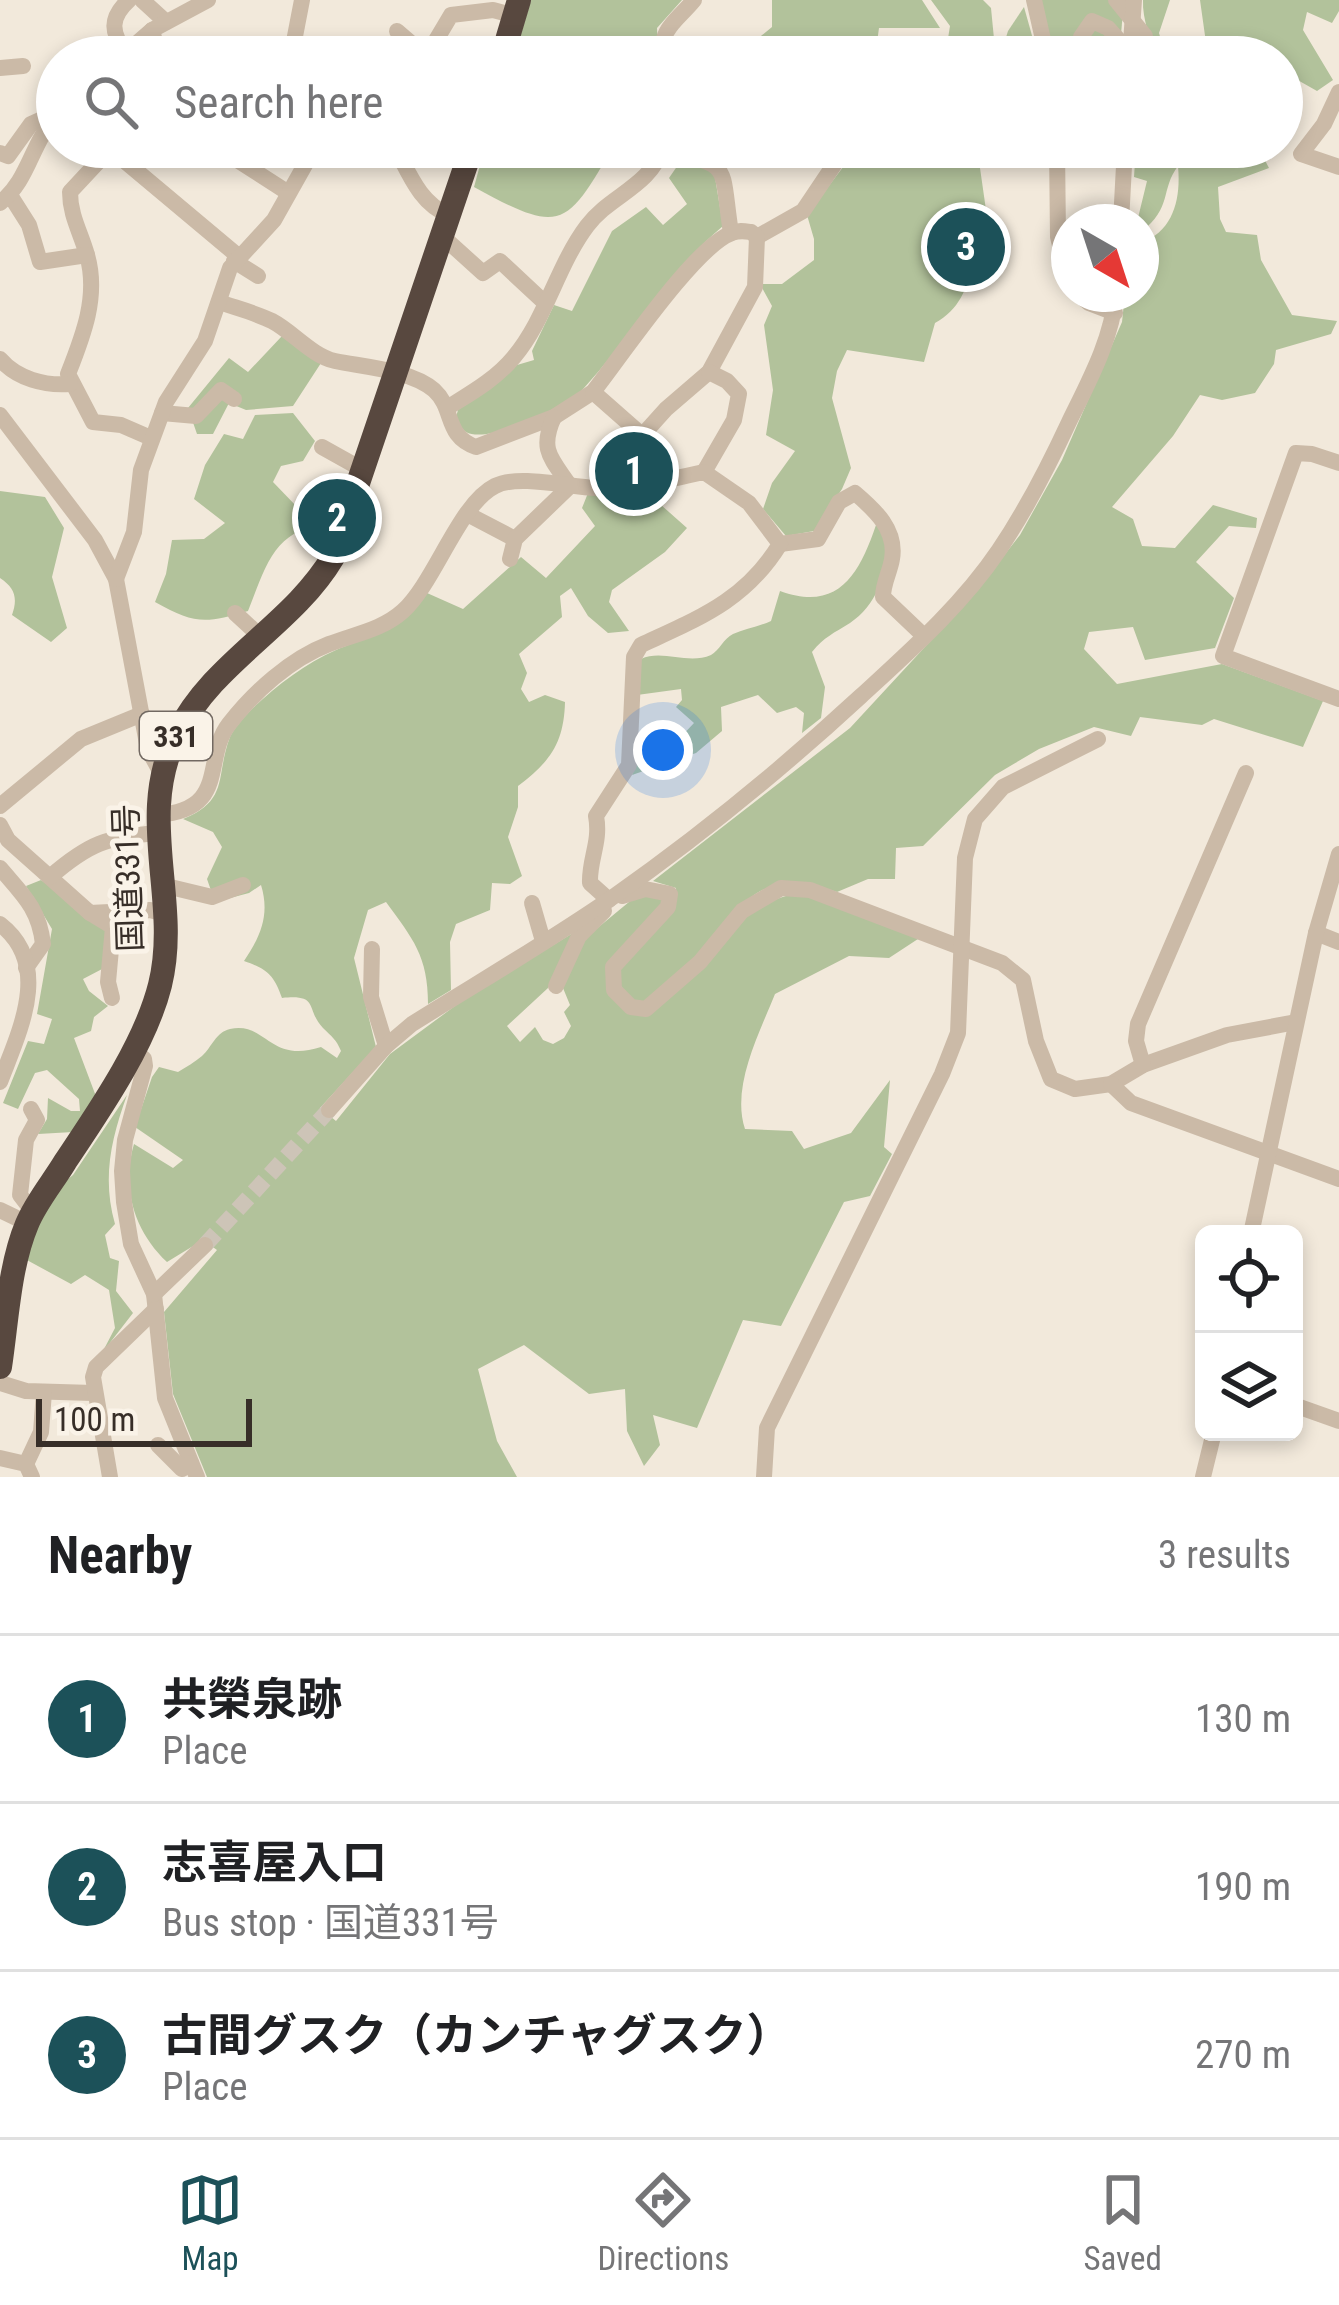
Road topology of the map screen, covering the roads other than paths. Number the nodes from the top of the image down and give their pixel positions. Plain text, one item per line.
1 (129, 0) edge
2 (142, 0) edge
3 (208, 0) edge
4 (302, 0) edge
5 (694, 0) edge
6 (1034, 0) edge
7 (1116, 0) edge
8 (1134, 0) edge
9 (451, 7) edge
10 (518, 8) edge
11 (159, 26) junction
12 (397, 31) dead end
13 (115, 36) edge
14 (147, 36) edge
15 (159, 36) edge
16 (294, 36) edge
17 (403, 36) edge
18 (436, 36) edge
19 (663, 36) edge
20 (1042, 36) edge
21 (1082, 36) edge
22 (1115, 36) edge
23 (1135, 36) edge
24 (1145, 36) edge
25 (22, 66) dead end
26 (0, 68) edge
27 (1339, 92) edge
28 (36, 122) edge
29 (1303, 150) edge
30 (0, 153) edge
31 (1303, 155) edge
32 (36, 160) edge
33 (1339, 167) edge
34 (92, 168) edge
35 (133, 168) edge
36 (254, 168) edge
37 (302, 168) edge
38 (407, 168) edge
39 (465, 168) edge
40 (652, 168) edge
41 (728, 168) edge
42 (832, 168) edge
43 (1057, 168) edge
44 (1123, 168) edge
45 (287, 192) junction
46 (5, 199) edge
47 (1058, 204) edge
48 (1121, 204) edge
49 (446, 226) junction
50 (731, 233) junction
51 (757, 238) junction
52 (87, 255) junction
53 (236, 258) junction
54 (258, 276) dead end
55 (553, 300) junction
56 (219, 302) junction
57 (1113, 312) edge
58 (0, 359) edge
59 (709, 372) junction
60 (398, 375) junction
61 (70, 384) junction
62 (593, 392) junction
63 (234, 399) dead end
64 (447, 408) junction
65 (161, 413) junction
66 (0, 415) edge
67 (196, 416) junction
68 (554, 417) junction
69 (190, 434) dead end
70 (643, 436) junction
71 (151, 438) junction
72 (564, 440) dead end
73 (322, 447) dead end
74 (549, 456) junction
75 (1339, 463) edge
76 (365, 471) junction
77 (704, 472) junction
78 (570, 486) junction
79 (596, 488) junction
80 (469, 514) junction
81 (515, 539) junction
82 (780, 544) junction
83 (510, 559) dead end
84 (116, 579) junction
85 (235, 613) dead end
86 (260, 636) junction
87 (925, 636) junction
88 (1339, 699) edge
89 (142, 714) junction
90 (1098, 739) dead end
91 (161, 773) junction
92 (1246, 773) dead end
93 (0, 806) edge
94 (158, 824) junction
95 (0, 825) edge
96 (1339, 854) edge
97 (0, 868) edge
98 (50, 877) junction
99 (162, 885) junction
100 (243, 885) dead end
101 (609, 900) junction
102 (532, 903) dead end
103 (89, 913) junction
104 (165, 914) junction
105 (0, 924) edge
106 (1316, 934) junction
107 (543, 941) junction
108 (1339, 942) edge
109 (963, 947) junction
110 (372, 949) dead end
111 (26, 968) junction
112 (556, 986) dead end
113 (112, 998) dead end
114 (1296, 1022) junction
115 (386, 1046) junction
116 (132, 1049) junction
117 (1142, 1065) junction
118 (0, 1082) edge
119 (1111, 1084) junction
120 (31, 1109) dead end
121 (329, 1110) tunnel mouth
122 (1271, 1154) junction
123 (1339, 1179) edge
124 (0, 1210) edge
125 (30, 1217) junction
126 (1253, 1225) edge
127 (205, 1245) tunnel mouth
128 (155, 1302) junction
129 (0, 1367) edge
130 (0, 1383) edge
131 (44, 1392) junction
132 (93, 1394) junction
133 (1303, 1408) edge
134 (1339, 1421) edge
135 (1212, 1441) edge
136 (158, 1445) dead end
137 (0, 1458) edge
138 (29, 1470) edge
139 (194, 1470) edge
140 (110, 1477) edge
141 (764, 1477) edge
142 (1203, 1477) edge

1 - 13 street
2 - 11 street
3 - 11 street
4 - 16 street
5 - 19 street
6 - 20 street
7 - 24 street
8 - 23 street, bridge
9 - 10 street
9 - 18 street
11 - 14 street
11 - 15 street
12 - 17 street
21 - 22 street
25 - 26 street
27 - 29 street
28 - 30 street
31 - 33 street
32 - 46 street
34 - 52 street
35 - 53 street
36 - 45 street
37 - 45 street
38 - 49 street
39 - 49 highway, 国道331号 / 331
40 - 55 street
41 - 50 street
42 - 51 street
43 - 47 street
44 - 48 street
45 - 53 street
46 - 52 street
49 - 55 street
49 - 60 highway, 国道331号 / 331
50 - 51 street
50 - 62 street
51 - 59 street
52 - 61 street
53 - 54 street
53 - 56 street
55 - 64 street
56 - 60 street
56 - 65 street
57 - 87 street
58 - 61 street
59 - 70 street
59 - 77 street
60 - 64 street
60 - 76 highway, 国道331号 / 331
61 - 71 street
62 - 68 street
62 - 70 street
63 - 67 street
64 - 68 street
65 - 67 street
65 - 71 street
66 - 84 street
67 - 69 street
68 - 74 street
70 - 79 street
71 - 84 street
72 - 74 street
73 - 76 street
74 - 78 street
75 - 88 street
76 - 86 highway, 国道331号 / 331
77 - 79 street
77 - 82 street
78 - 79 street
78 - 80 street
78 - 81 street
80 - 81 street
80 - 94 street
81 - 83 street
82 - 87 street
82 - 101 street
84 - 89 street
85 - 86 street
86 - 91 highway, 国道331号 / 331
87 - 101 street
89 - 91 street
89 - 93 street
90 - 109 street
91 - 94 highway, 国道331号 / 331
92 - 117 street
94 - 98 street
94 - 99 highway, 国道331号 / 331
95 - 98 street
96 - 106 street
97 - 111 street
98 - 103 street
99 - 100 street
99 - 104 highway, 国道331号 / 331
101 - 107 street
101 - 109 street
101 - 112 street
102 - 107 street
103 - 104 street
103 - 113 street
104 - 116 highway, 国道331号 / 331
105 - 111 street
106 - 108 street
106 - 114 street
107 - 115 street
109 - 119 street
109 - 141 street
110 - 115 street
111 - 118 street
114 - 117 street
114 - 122 street
115 - 121 street
116 - 125 highway, 国道331号 / 331
116 - 128 street
117 - 119 street
119 - 122 street
120 - 125 street
122 - 123 street
122 - 126 street
124 - 125 street
125 - 129 highway, 国道331号 / 331
127 - 128 street
128 - 132 street
128 - 139 street
130 - 131 street
131 - 132 street
131 - 138 street
132 - 140 street
133 - 134 street
135 - 142 street
136 - 139 street
137 - 138 street

